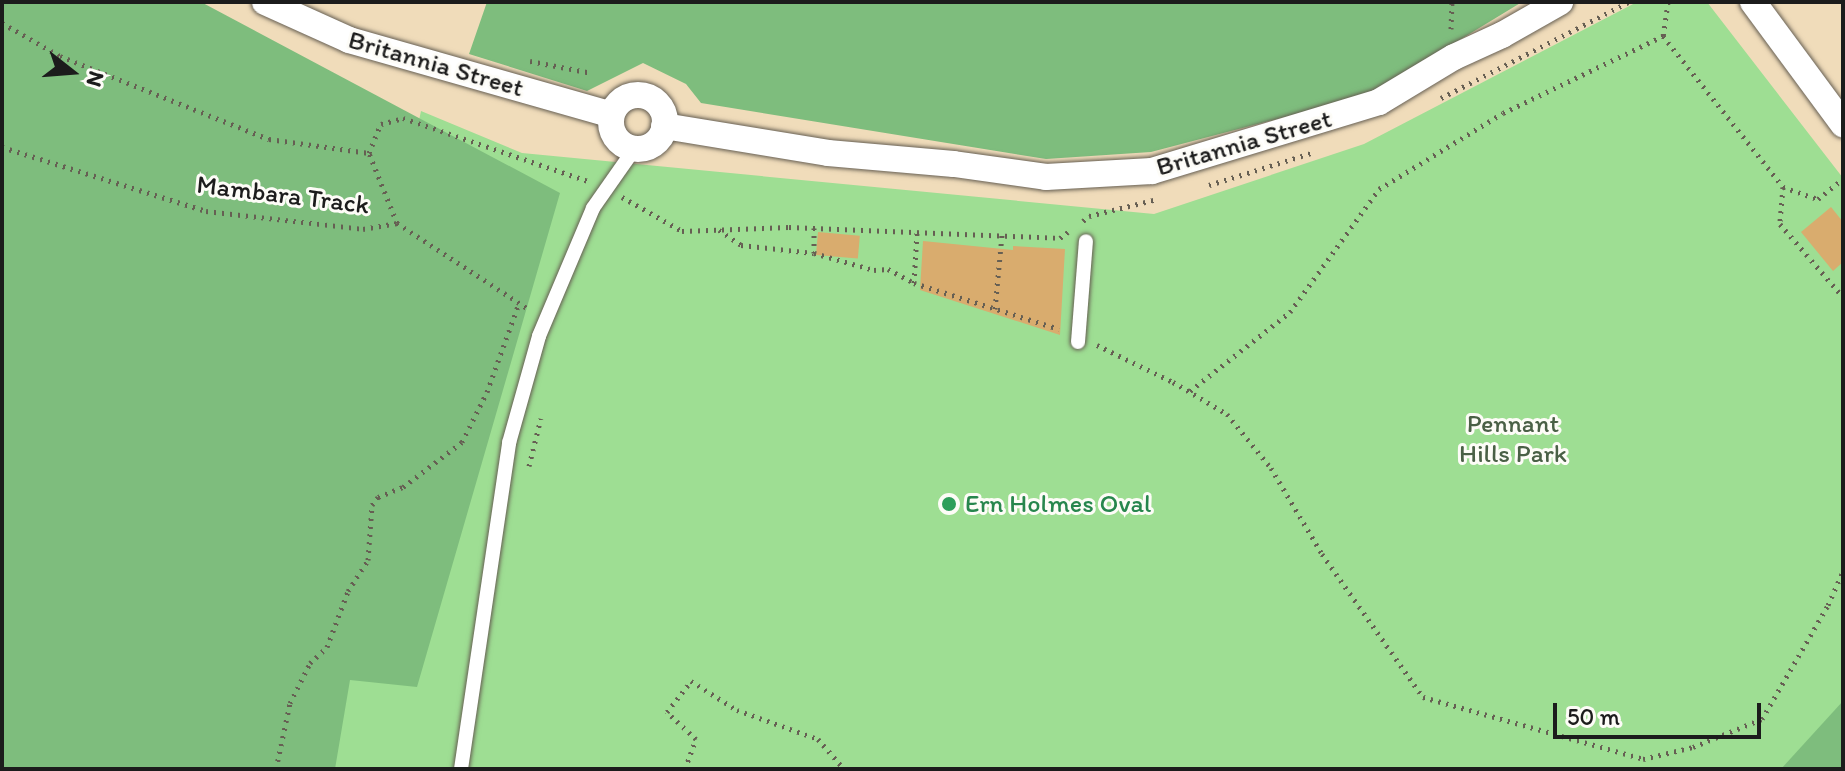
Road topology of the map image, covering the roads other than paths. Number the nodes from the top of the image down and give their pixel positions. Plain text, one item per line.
1 (265, 2) edge
2 (1560, 2) edge
3 (1753, 2) edge
4 (612, 115) junction
5 (1843, 124) edge
6 (664, 126) junction
7 (635, 148) junction
8 (1086, 241) dead end
9 (1079, 339) road end
10 (461, 769) edge

1 - 4 street, Britannia Street
2 - 6 street, Britannia Street
3 - 5 street
4 - 6 street
4 - 7 street
6 - 7 street
7 - 10 lane
8 - 9 lane

